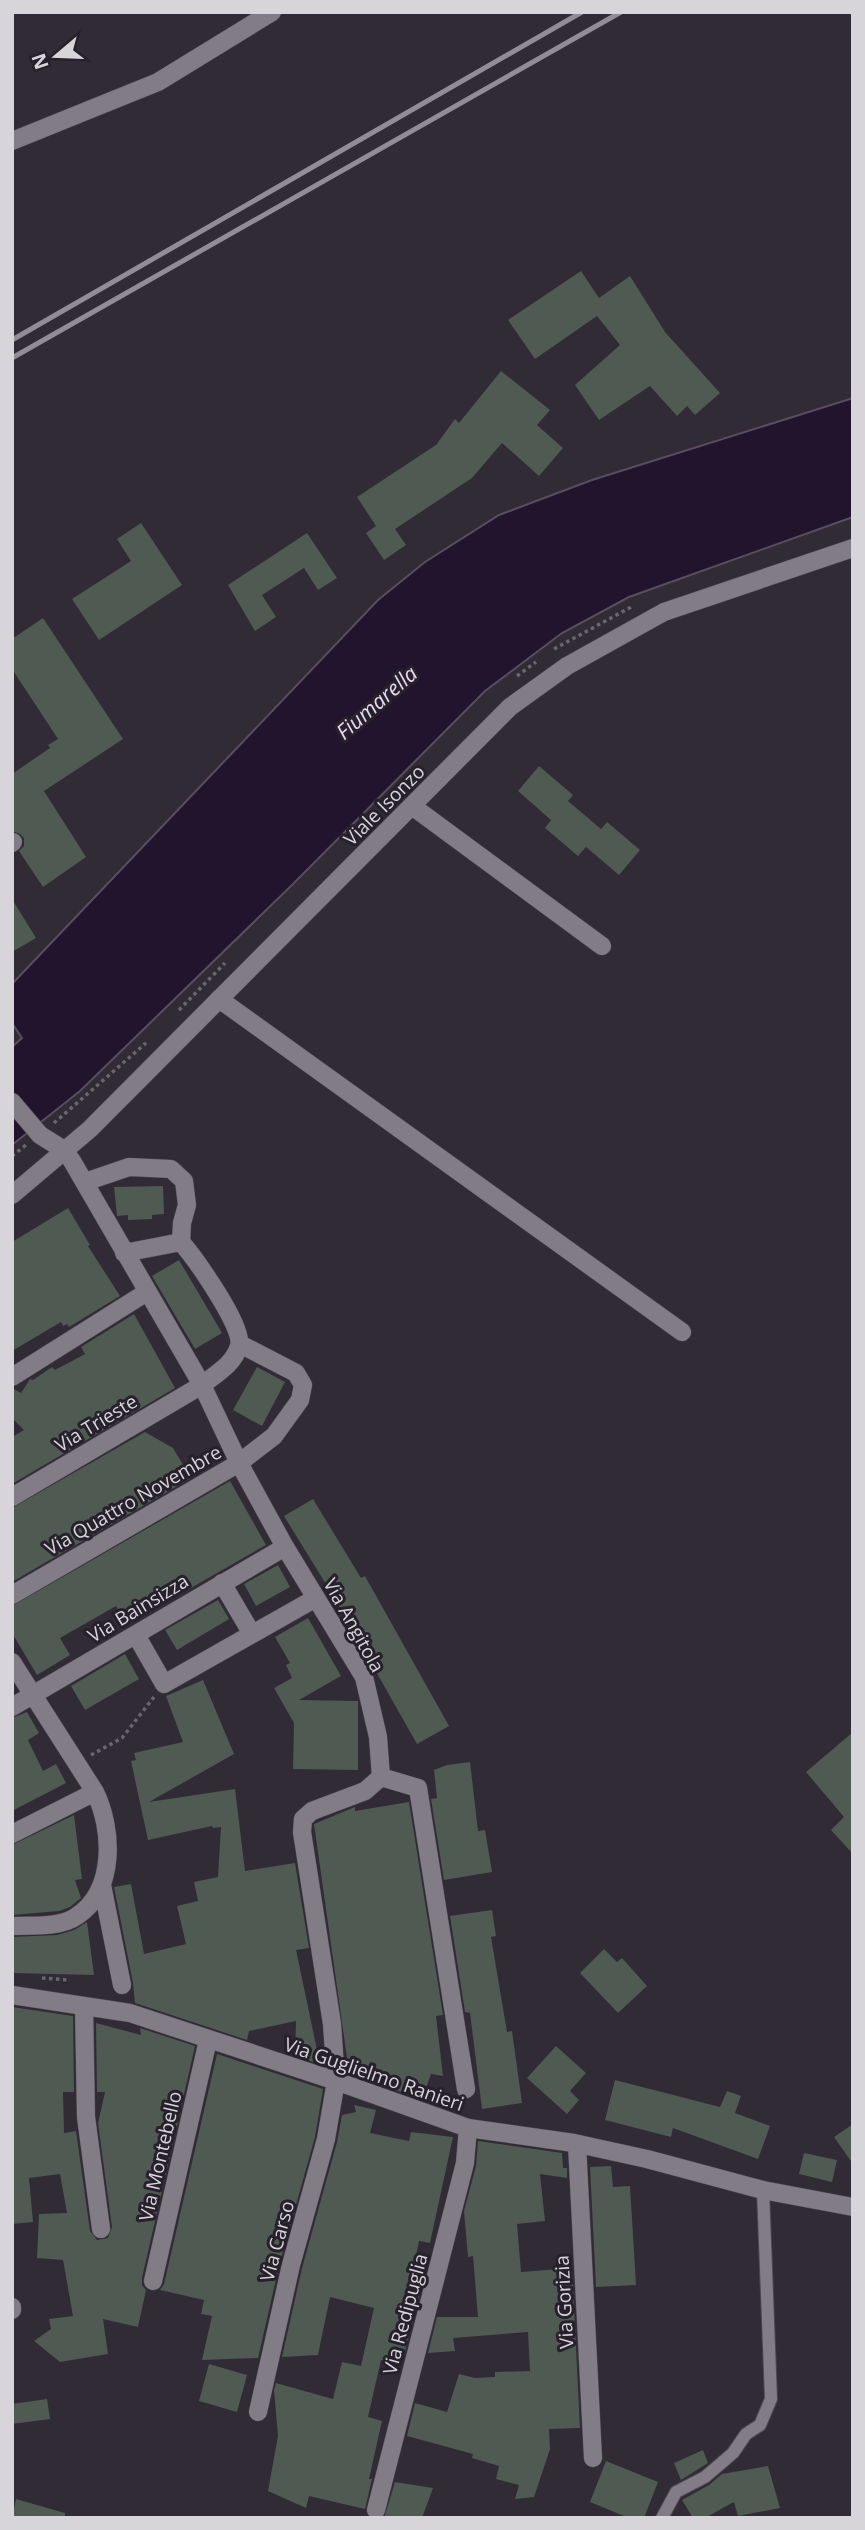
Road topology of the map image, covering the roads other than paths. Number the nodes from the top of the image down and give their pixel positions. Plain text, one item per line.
1 (272, 12) edge
2 (12, 141) edge
3 (853, 548) edge
4 (412, 806) junction
5 (602, 946) dead end
6 (219, 999) junction
7 (12, 1102) edge
8 (64, 1150) junction
9 (85, 1182) junction
10 (12, 1195) edge
11 (181, 1242) junction
12 (124, 1252) junction
13 (147, 1292) junction
14 (682, 1332) dead end
15 (240, 1344) junction
16 (12, 1377) edge
17 (202, 1385) junction
18 (239, 1464) junction
19 (12, 1497) edge
20 (285, 1547) junction
21 (222, 1583) junction
22 (12, 1595) edge
23 (316, 1598) junction
24 (252, 1634) junction
25 (136, 1635) junction
26 (12, 1662) edge
27 (33, 1695) junction
28 (12, 1707) edge
29 (381, 1777) junction
30 (95, 1791) junction
31 (12, 1835) edge
32 (102, 1885) junction
33 (12, 1926) edge
34 (12, 1995) edge
35 (123, 2000) junction
36 (84, 2006) junction
37 (208, 2040) junction
38 (336, 2081) junction
39 (466, 2089) dead end
40 (468, 2128) junction
41 (577, 2144) junction
42 (763, 2190) junction
43 (853, 2207) edge
44 (101, 2229) dead end
45 (153, 2281) dead end
46 (258, 2412) dead end
47 (593, 2458) dead end
48 (376, 2510) dead end
49 (662, 2518) edge

1 - 2 street
3 - 4 street, Viale Isonzo
4 - 5 street
4 - 6 street, Viale Isonzo
6 - 8 street, Viale Isonzo
6 - 14 street
7 - 8 street
8 - 9 street, Via Angitola
8 - 10 street, Viale Isonzo
9 - 11 street
9 - 12 street, Via Angitola
11 - 12 street
11 - 15 street
12 - 13 street, Via Angitola
13 - 16 street
13 - 17 street, Via Angitola
15 - 17 street, Via Trieste
15 - 18 street, Via Quattro Novembre
17 - 18 street, Via Angitola
17 - 19 street, Via Trieste
18 - 20 street, Via Angitola
18 - 22 street, Via Quattro Novembre
20 - 21 street, Via Bainsizza
20 - 23 street, Via Angitola
21 - 24 street
21 - 25 street, Via Bainsizza
23 - 24 street
23 - 29 street, Via Angitola
24 - 25 street
25 - 27 street, Via Bainsizza
26 - 27 street
27 - 28 street, Via Bainsizza
27 - 30 street
29 - 38 street, Via Carso
29 - 39 street
30 - 31 street
30 - 32 street
32 - 33 street
32 - 35 street
34 - 36 street, Via Guglielmo Ranieri
35 - 36 street, Via Guglielmo Ranieri
35 - 37 street, Via Guglielmo Ranieri
36 - 44 street
37 - 38 street, Via Guglielmo Ranieri
37 - 45 street, Via Montebello
38 - 40 street, Via Guglielmo Ranieri
38 - 46 street, Via Carso
40 - 41 street, Via Guglielmo Ranieri
40 - 48 street, Via Redipuglia
41 - 42 street, Via Guglielmo Ranieri
41 - 47 street, Via Gorizia
42 - 43 street, Via Guglielmo Ranieri
42 - 49 lane

